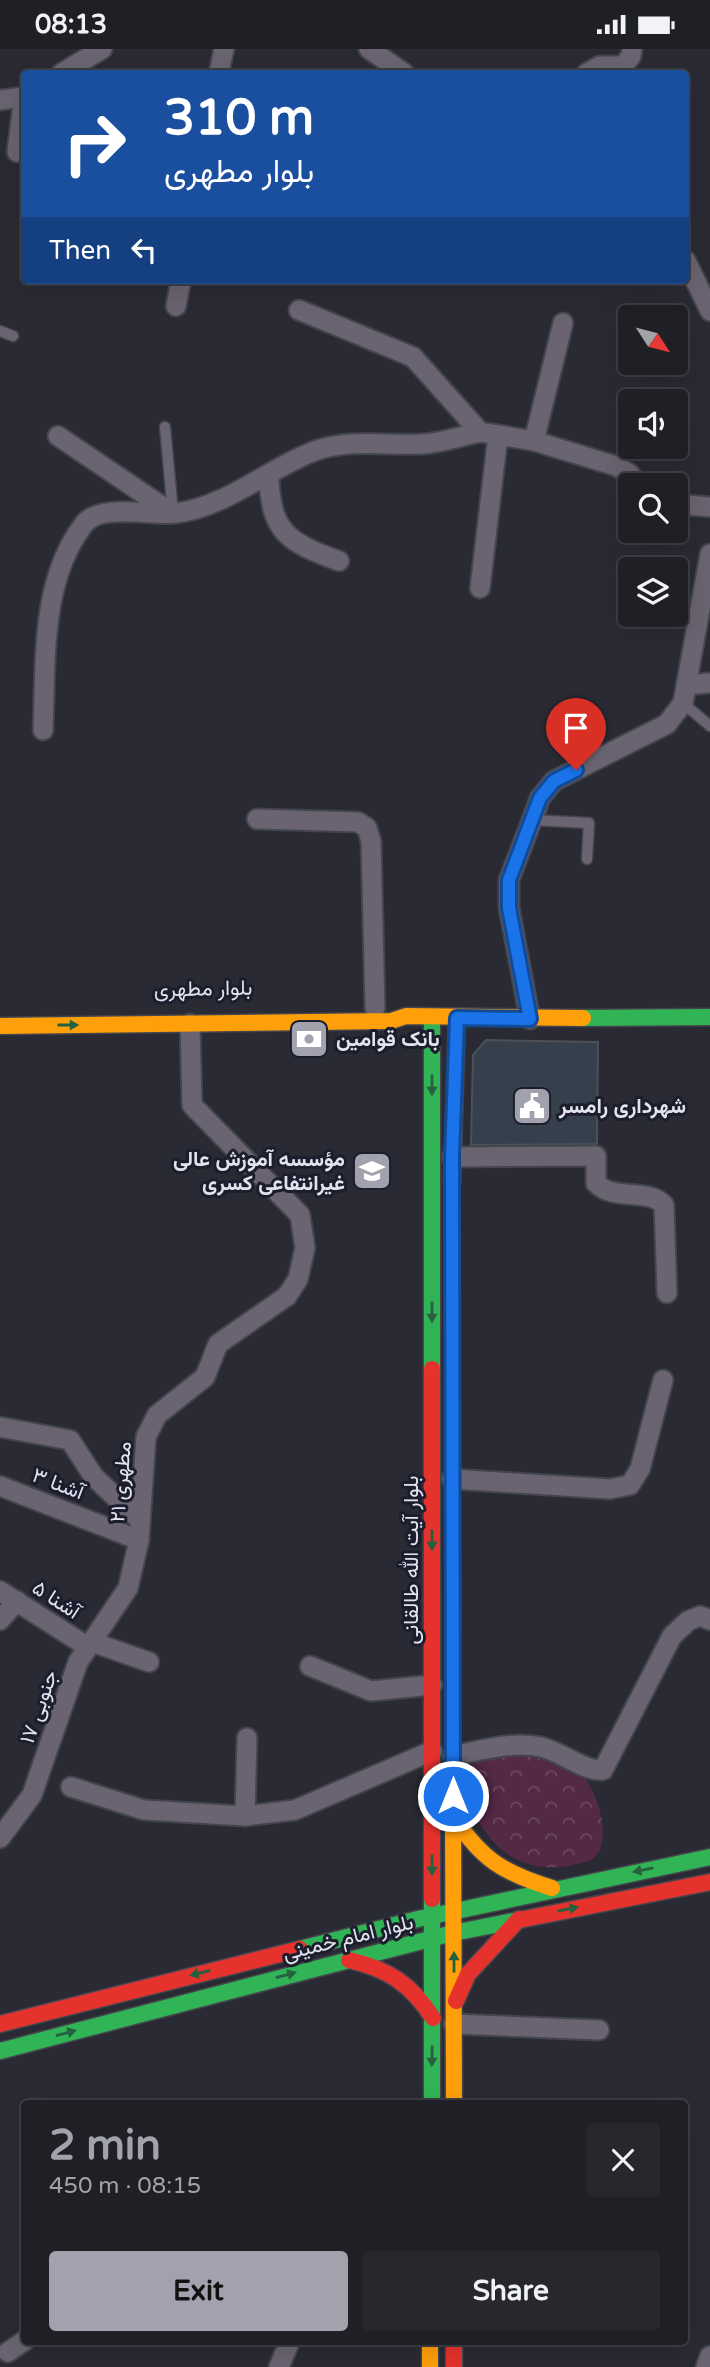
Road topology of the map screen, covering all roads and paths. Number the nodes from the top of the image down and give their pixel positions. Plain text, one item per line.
1 (102, 49) edge
2 (224, 49) edge
3 (369, 49) edge
4 (632, 49) edge
5 (67, 70) edge
6 (220, 70) edge
7 (400, 70) edge
8 (593, 70) edge
9 (21, 97) edge
10 (0, 100) edge
11 (21, 121) edge
12 (17, 152) dead end
13 (689, 267) edge
14 (180, 284) edge
15 (176, 306) dead end
16 (299, 310) dead end
17 (710, 311) edge
18 (563, 323) dead end
19 (0, 331) edge
20 (13, 336) dead end
21 (164, 427) dead end
22 (489, 433) junction
23 (58, 436) dead end
24 (534, 441) junction
25 (628, 473) edge
26 (269, 474) junction
27 (688, 506) edge
28 (710, 507) edge
29 (173, 514) junction
30 (710, 554) edge
31 (339, 561) dead end
32 (480, 588) dead end
33 (710, 683) edge
34 (685, 694) junction
35 (710, 726) edge
36 (43, 730) dead end
37 (257, 819) dead end
38 (532, 820) junction
39 (587, 859) dead end
40 (375, 1008) junction
41 (0, 1011) edge
42 (315, 1015) junction
43 (406, 1016) junction
44 (432, 1017) junction
45 (710, 1017) edge
46 (457, 1018) junction
47 (530, 1019) junction
48 (190, 1024) junction
49 (0, 1026) edge
50 (452, 1157) junction
51 (452, 1199) dead end
52 (667, 1293) dead end
53 (663, 1380) dead end
54 (0, 1427) edge
55 (453, 1479) dead end
56 (0, 1486) edge
57 (140, 1520) junction
58 (139, 1540) junction
59 (8, 1596) edge
60 (453, 1616) dead end
61 (432, 1617) junction
62 (0, 1620) edge
63 (710, 1620) edge
64 (86, 1650) junction
65 (149, 1662) dead end
66 (310, 1666) dead end
67 (432, 1685) junction
68 (247, 1738) dead end
69 (432, 1751) junction
70 (453, 1755) dead end
71 (71, 1787) dead end
72 (453, 1792) dead end
73 (246, 1816) junction
74 (453, 1816) junction
75 (0, 1838) edge
76 (710, 1857) edge
77 (710, 1882) edge
78 (552, 1888) junction
79 (453, 1911) junction
80 (432, 1915) junction
81 (520, 1918) junction
82 (453, 1933) junction
83 (432, 1939) junction
84 (345, 1959) junction
85 (165, 1981) junction
86 (170, 2006) junction
87 (454, 2016) junction
88 (433, 2018) junction
89 (0, 2024) edge
90 (599, 2030) dead end
91 (0, 2051) edge
92 (432, 2100) edge
93 (454, 2100) edge
94 (288, 2345) edge
95 (430, 2345) edge
96 (454, 2345) edge
97 (710, 2357) edge
98 (279, 2367) edge
99 (430, 2367) edge
100 (454, 2367) edge
101 (706, 2367) edge

1 - 5 street
2 - 6 street
3 - 7 street
4 - 8 street
9 - 10 street
11 - 12 street
13 - 17 street
14 - 15 street
16 - 22 street
18 - 24 street
19 - 20 lane
21 - 29 lane
22 - 24 street
22 - 26 street
22 - 32 street
23 - 29 street
24 - 25 street
26 - 29 street
26 - 31 street
27 - 28 street
29 - 36 street
30 - 34 street
33 - 34 street
34 - 35 lane
34 - 38 street
37 - 40 street
38 - 39 lane
38 - 47 street
40 - 42 main road, بلوار مطهری
40 - 43 main road, بلوار مطهری
41 - 42 main road, بلوار مطهری
42 - 43 main road, بلوار مطهری
42 - 48 main road, بلوار مطهری
43 - 44 main road, بلوار مطهری
44 - 46 main road, بلوار مطهری
44 -> 61 main road, بلوار آیت الله طالقانی
45 - 47 main road, بلوار مطهری
46 - 47 main road, بلوار مطهری
46 - 50 main road
49 -> 48 main road, بلوار مطهری
48 - 57 street, مطهری ۲۱
50 - 51 main road
50 - 52 street
53 - 55 street
54 - 57 street
56 - 58 street, آشنا ۳
57 - 58 street, مطهری ۲۱
58 - 64 street, مطهری ۲۱
59 - 62 street
59 - 64 street, آشنا ۵
60 - 61 main road
61 - 67 main road, بلوار آیت الله طالقانی
63 - 70 street
64 - 65 street, آشنا ۵
64 - 75 street, جنوبی ۱۷
66 - 67 street
67 - 69 main road, بلوار آیت الله طالقانی
68 - 73 street
69 - 73 street
69 -> 80 main road, بلوار آیت الله طالقانی
71 - 73 street
72 - 74 main road
74 - 78 main road
74 - 79 main road
76 -> 78 main road, بلوار امام خمینی
81 -> 77 main road, بلوار امام خمینی
78 - 79 main road, بلوار امام خمینی
79 - 80 main road, بلوار امام خمینی
79 - 82 main road
80 - 83 main road, بلوار آیت الله طالقانی
80 -> 85 main road, بلوار امام خمینی
81 - 82 main road, بلوار امام خمینی
81 - 87 main road
82 - 83 main road, بلوار امام خمینی
87 -> 82 main road
83 - 84 main road, بلوار امام خمینی
83 - 88 main road, بلوار آیت الله طالقانی
86 -> 84 main road, بلوار امام خمینی
84 - 88 main road
85 - 86 main road
85 - 89 main road, بلوار امام خمینی
91 -> 86 main road, بلوار امام خمینی
87 - 90 street
87 - 93 main road
88 -> 92 main road, بلوار آیت الله طالقانی
94 - 98 street
95 - 99 main road
96 - 100 main road
97 - 101 street

